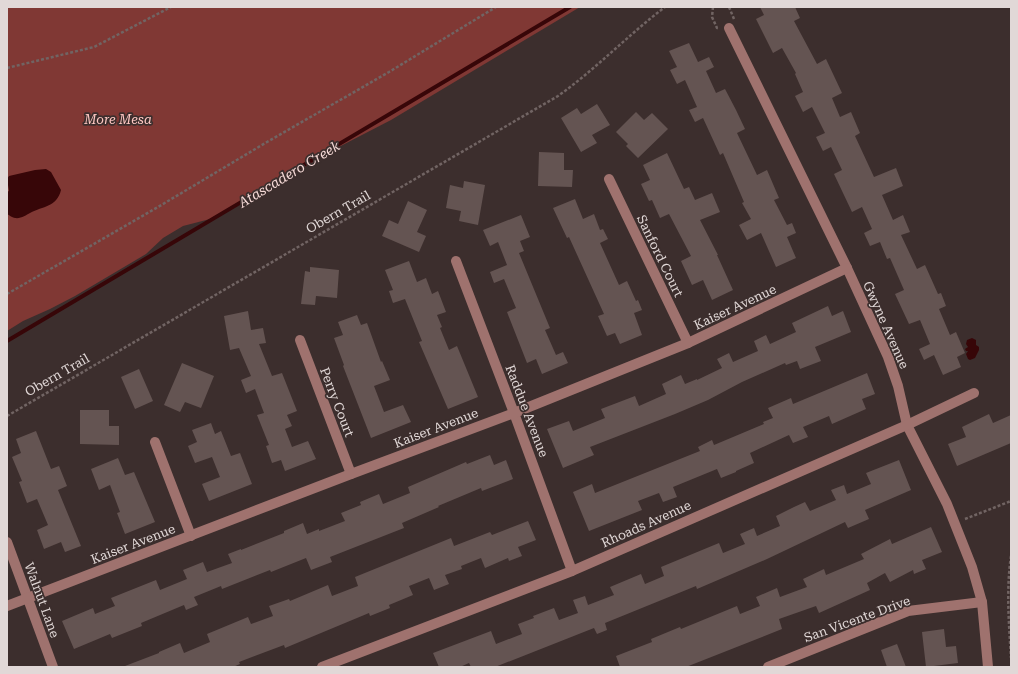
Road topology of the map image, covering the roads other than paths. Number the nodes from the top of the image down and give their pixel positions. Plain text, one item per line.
1 (729, 28) road end
2 (609, 179) dead end
3 (456, 261) dead end
4 (847, 268) junction
5 (300, 340) dead end
6 (688, 343) junction
7 (974, 393) dead end
8 (514, 412) junction
9 (907, 425) junction
10 (155, 442) dead end
11 (351, 474) junction
12 (191, 536) junction
13 (7, 542) edge
14 (572, 570) junction
15 (28, 599) junction
16 (982, 602) junction
17 (7, 606) edge
18 (53, 667) edge
19 (322, 667) edge
20 (768, 667) edge
21 (988, 667) edge

1 - 4 street, Gwyne Avenue
2 - 6 street, Sanford Court
3 - 8 street, Raddue Avenue
4 - 6 street, Kaiser Avenue
4 - 9 street, Gwyne Avenue
5 - 11 street, Perry Court
6 - 8 street, Kaiser Avenue
7 - 9 street, Rhoads Avenue
8 - 11 street, Kaiser Avenue
8 - 14 street, Raddue Avenue
9 - 14 street, Rhoads Avenue
9 - 16 street, Gwyne Avenue
10 - 12 street
11 - 12 street, Kaiser Avenue
12 - 15 street, Kaiser Avenue
13 - 15 street, Walnut Lane
14 - 19 street, Rhoads Avenue
15 - 17 street
15 - 18 street, Walnut Lane
16 - 20 street, San Vicente Drive
16 - 21 street, Gwyne Avenue

